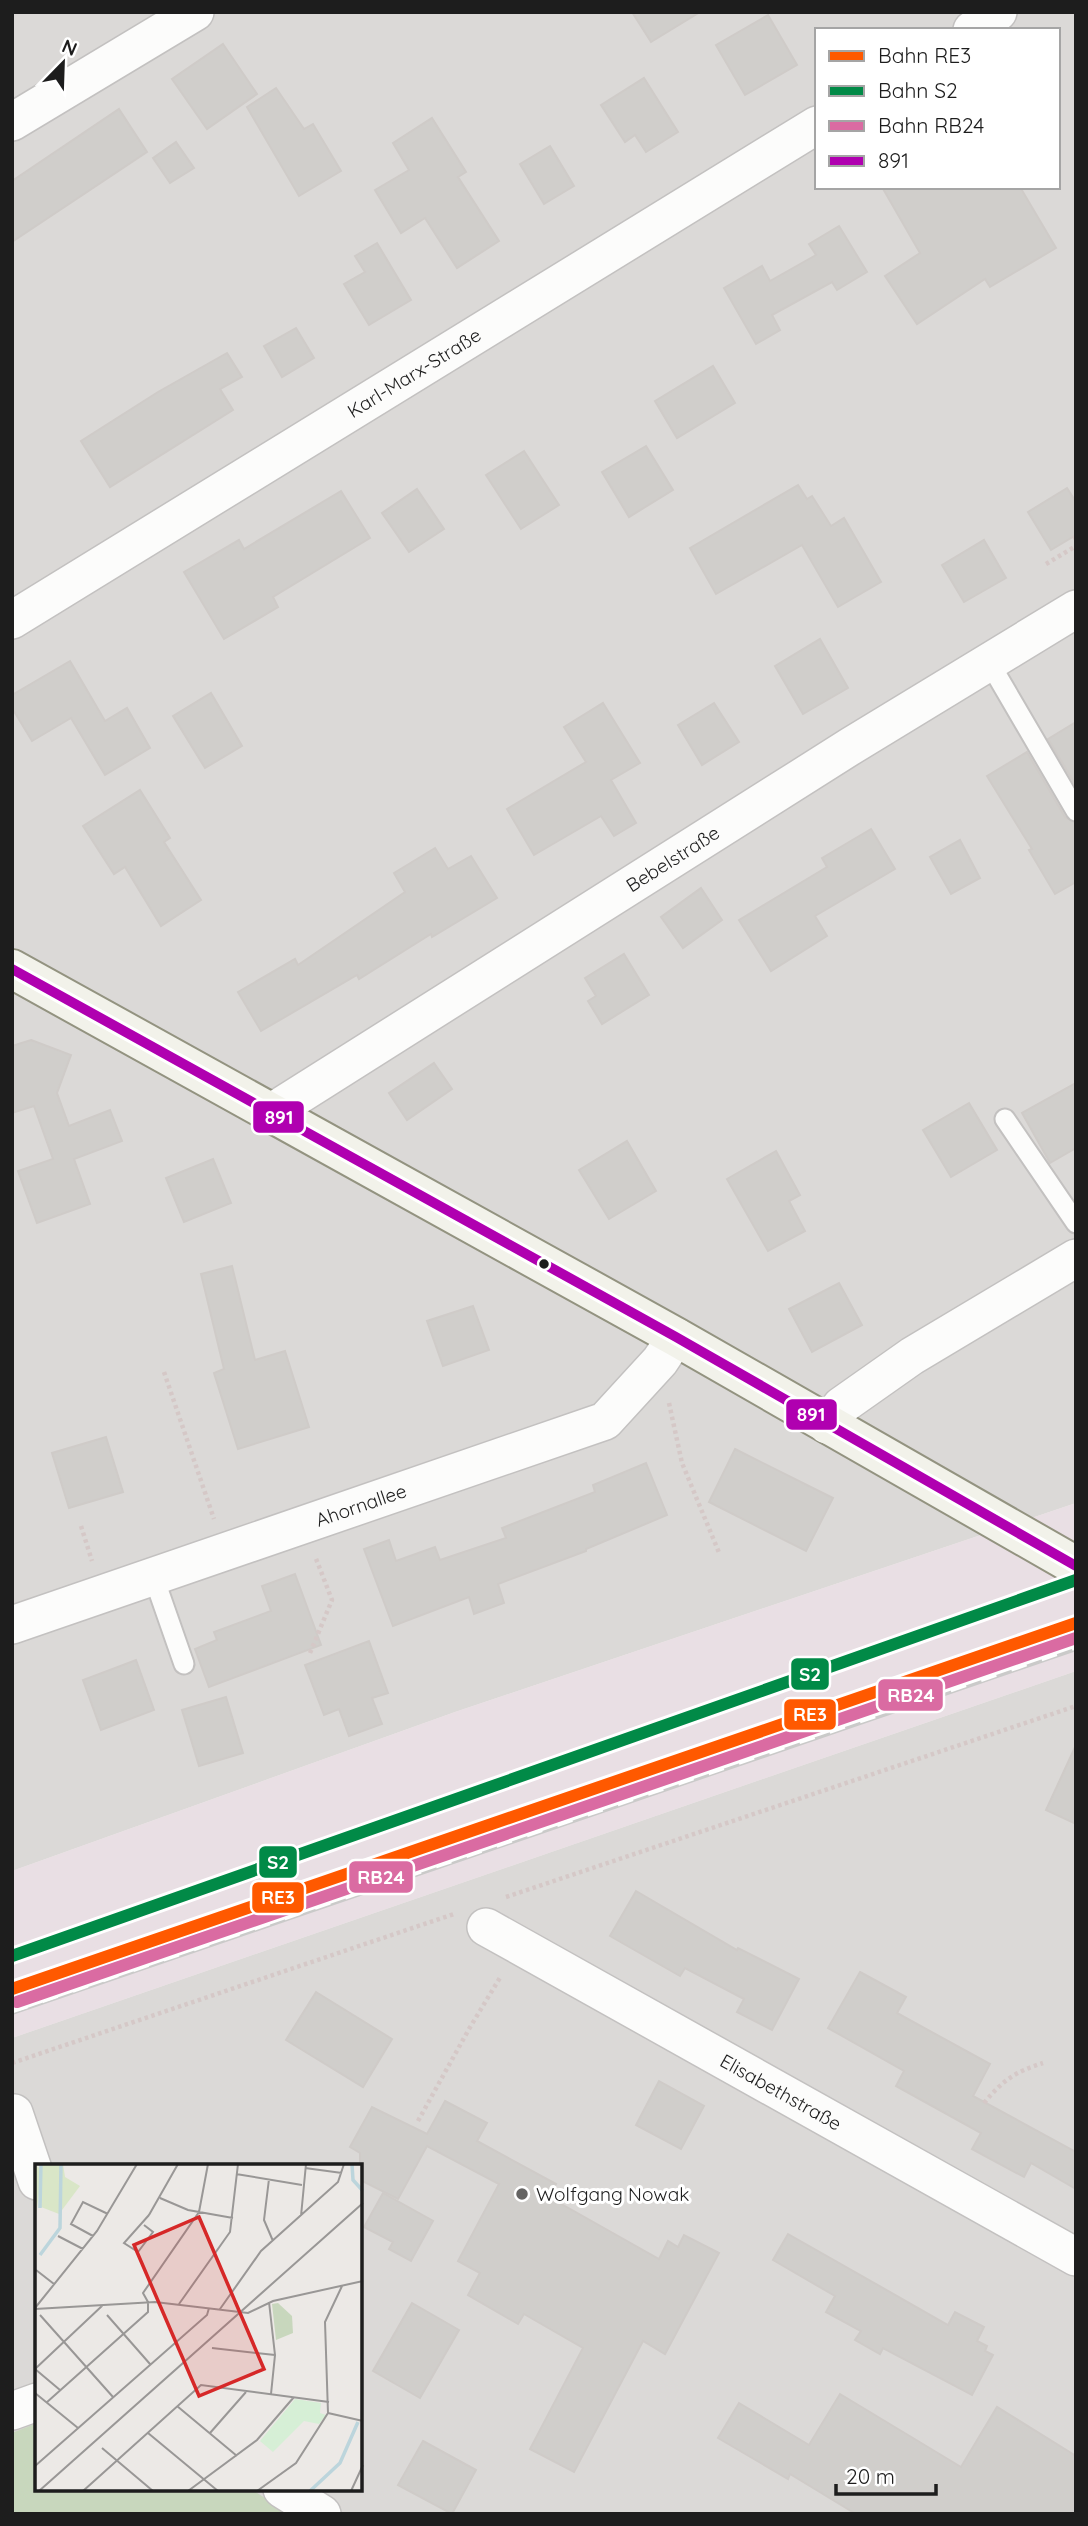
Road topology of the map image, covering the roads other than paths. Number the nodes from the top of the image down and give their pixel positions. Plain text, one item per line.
1 (195, 12) edge
2 (998, 12) edge
3 (975, 28) edge
4 (12, 123) edge
5 (815, 126) edge
6 (1076, 608) edge
7 (12, 620) edge
8 (989, 662) junction
9 (1076, 811) edge
10 (12, 969) edge
11 (272, 1112) junction
12 (1005, 1119) dead end
13 (1076, 1223) edge
14 (1076, 1258) edge
15 (668, 1349) junction
16 (827, 1425) junction
17 (1076, 1566) edge
18 (154, 1578) junction
19 (12, 1625) edge
20 (184, 1664) dead end
21 (484, 1912) road end
22 (14, 2113) dead end
23 (35, 2175) edge
24 (1076, 2257) edge
25 (35, 2403) edge
26 (12, 2411) edge
27 (285, 2491) edge
28 (322, 2514) edge

1 - 4 street
2 - 3 street
5 - 7 street, Karl-Marx-Straße
6 - 8 street, Bebelstraße
8 - 9 lane
8 - 11 street, Bebelstraße
10 - 11 street
11 - 15 street
12 - 13 lane
14 - 16 street
15 - 16 street
15 - 18 street, Ahornallee
16 - 17 street
18 - 19 street, Ahornallee
18 - 20 lane
21 - 24 street, Elisabethstraße
22 - 23 street
25 - 26 street
27 - 28 street

